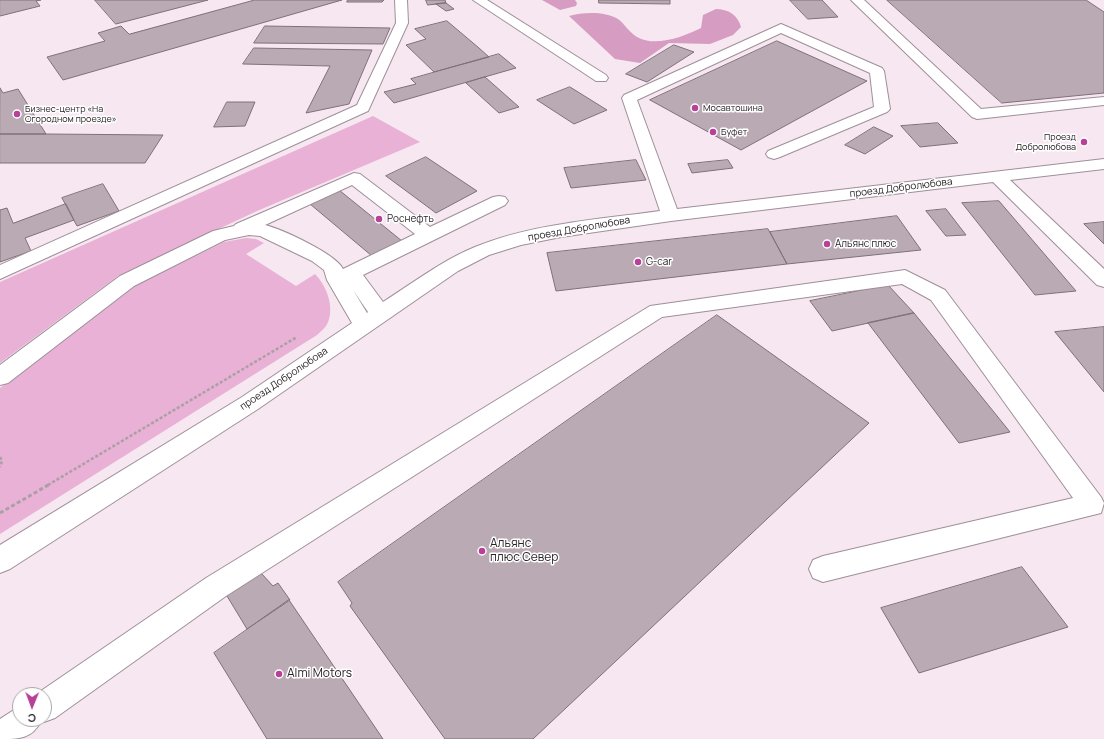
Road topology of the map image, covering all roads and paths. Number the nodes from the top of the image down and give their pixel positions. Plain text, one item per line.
1 (401, 0) edge
2 (479, 0) edge
3 (857, 0) edge
4 (600, 78) dead end
5 (1104, 101) edge
6 (774, 154) dead end
7 (1104, 164) edge
8 (997, 177) junction
9 (499, 201) dead end
10 (671, 214) junction
11 (234, 231) junction
12 (428, 235) junction
13 (0, 272) edge
14 (344, 277) junction
15 (1104, 280) edge
16 (380, 313) junction
17 (363, 324) junction
18 (302, 334) dead end
19 (0, 377) edge
20 (0, 457) edge
21 (0, 467) edge
22 (0, 513) edge
23 (0, 560) edge
24 (823, 569) dead end
25 (52, 700) edge
26 (15, 727) edge
27 (0, 738) edge

1 - 13 street
2 - 4 street
3 - 5 street
6 - 10 street
7 - 8 street, проезд Добролюбова
8 - 10 street, проезд Добролюбова
8 - 15 street
9 - 12 street
10 - 16 street, проезд Добролюбова
11 - 12 street
11 - 14 street
11 - 19 street
12 - 14 street
14 - 16 street
14 - 17 street
16 - 17 street, проезд Добролюбова
17 - 23 street, проезд Добролюбова
18 - 22 path
20 - 21 path
24 - 25 street
26 - 27 street

